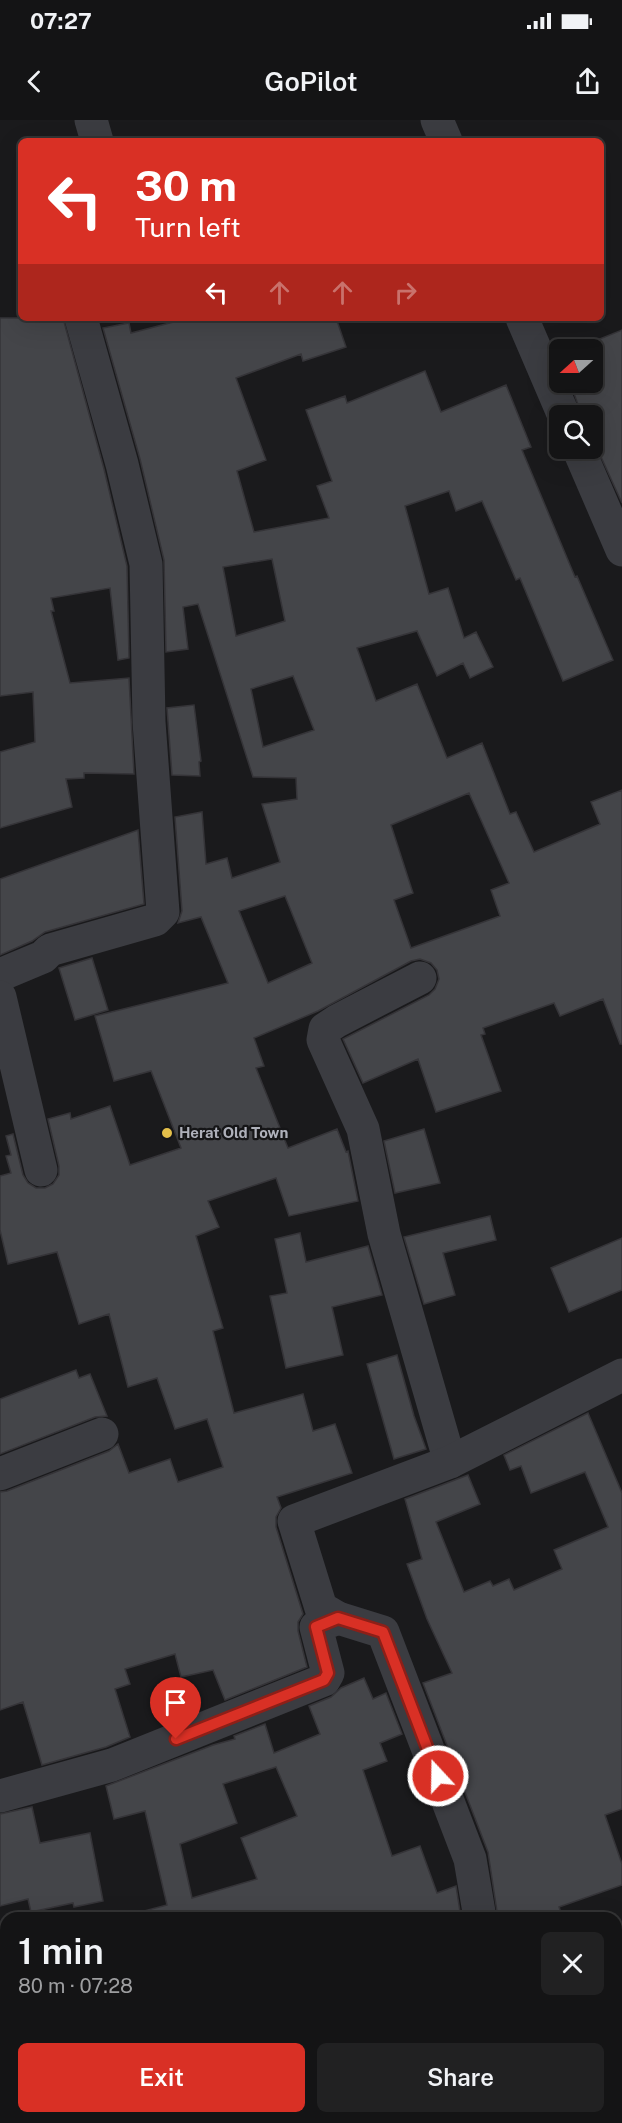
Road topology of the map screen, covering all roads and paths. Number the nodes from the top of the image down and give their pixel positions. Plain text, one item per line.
1 (91, 120) edge
2 (437, 120) edge
3 (96, 138) edge
4 (445, 138) edge
5 (82, 321) edge
6 (523, 321) edge
7 (559, 405) edge
8 (583, 459) edge
9 (622, 550) edge
10 (0, 975) edge
11 (420, 978) dead end
12 (0, 997) edge
13 (41, 1170) dead end
14 (622, 1375) edge
15 (102, 1434) dead end
16 (450, 1462) junction
17 (0, 1474) edge
18 (338, 1618) junction
19 (0, 1796) edge
20 (479, 1912) edge

1 - 3 street
2 - 4 street
5 - 10 street
6 - 7 street
8 - 9 street
11 - 16 street
12 - 13 street
14 - 16 street
15 - 17 street
16 - 18 street
18 - 19 street
18 - 20 street

